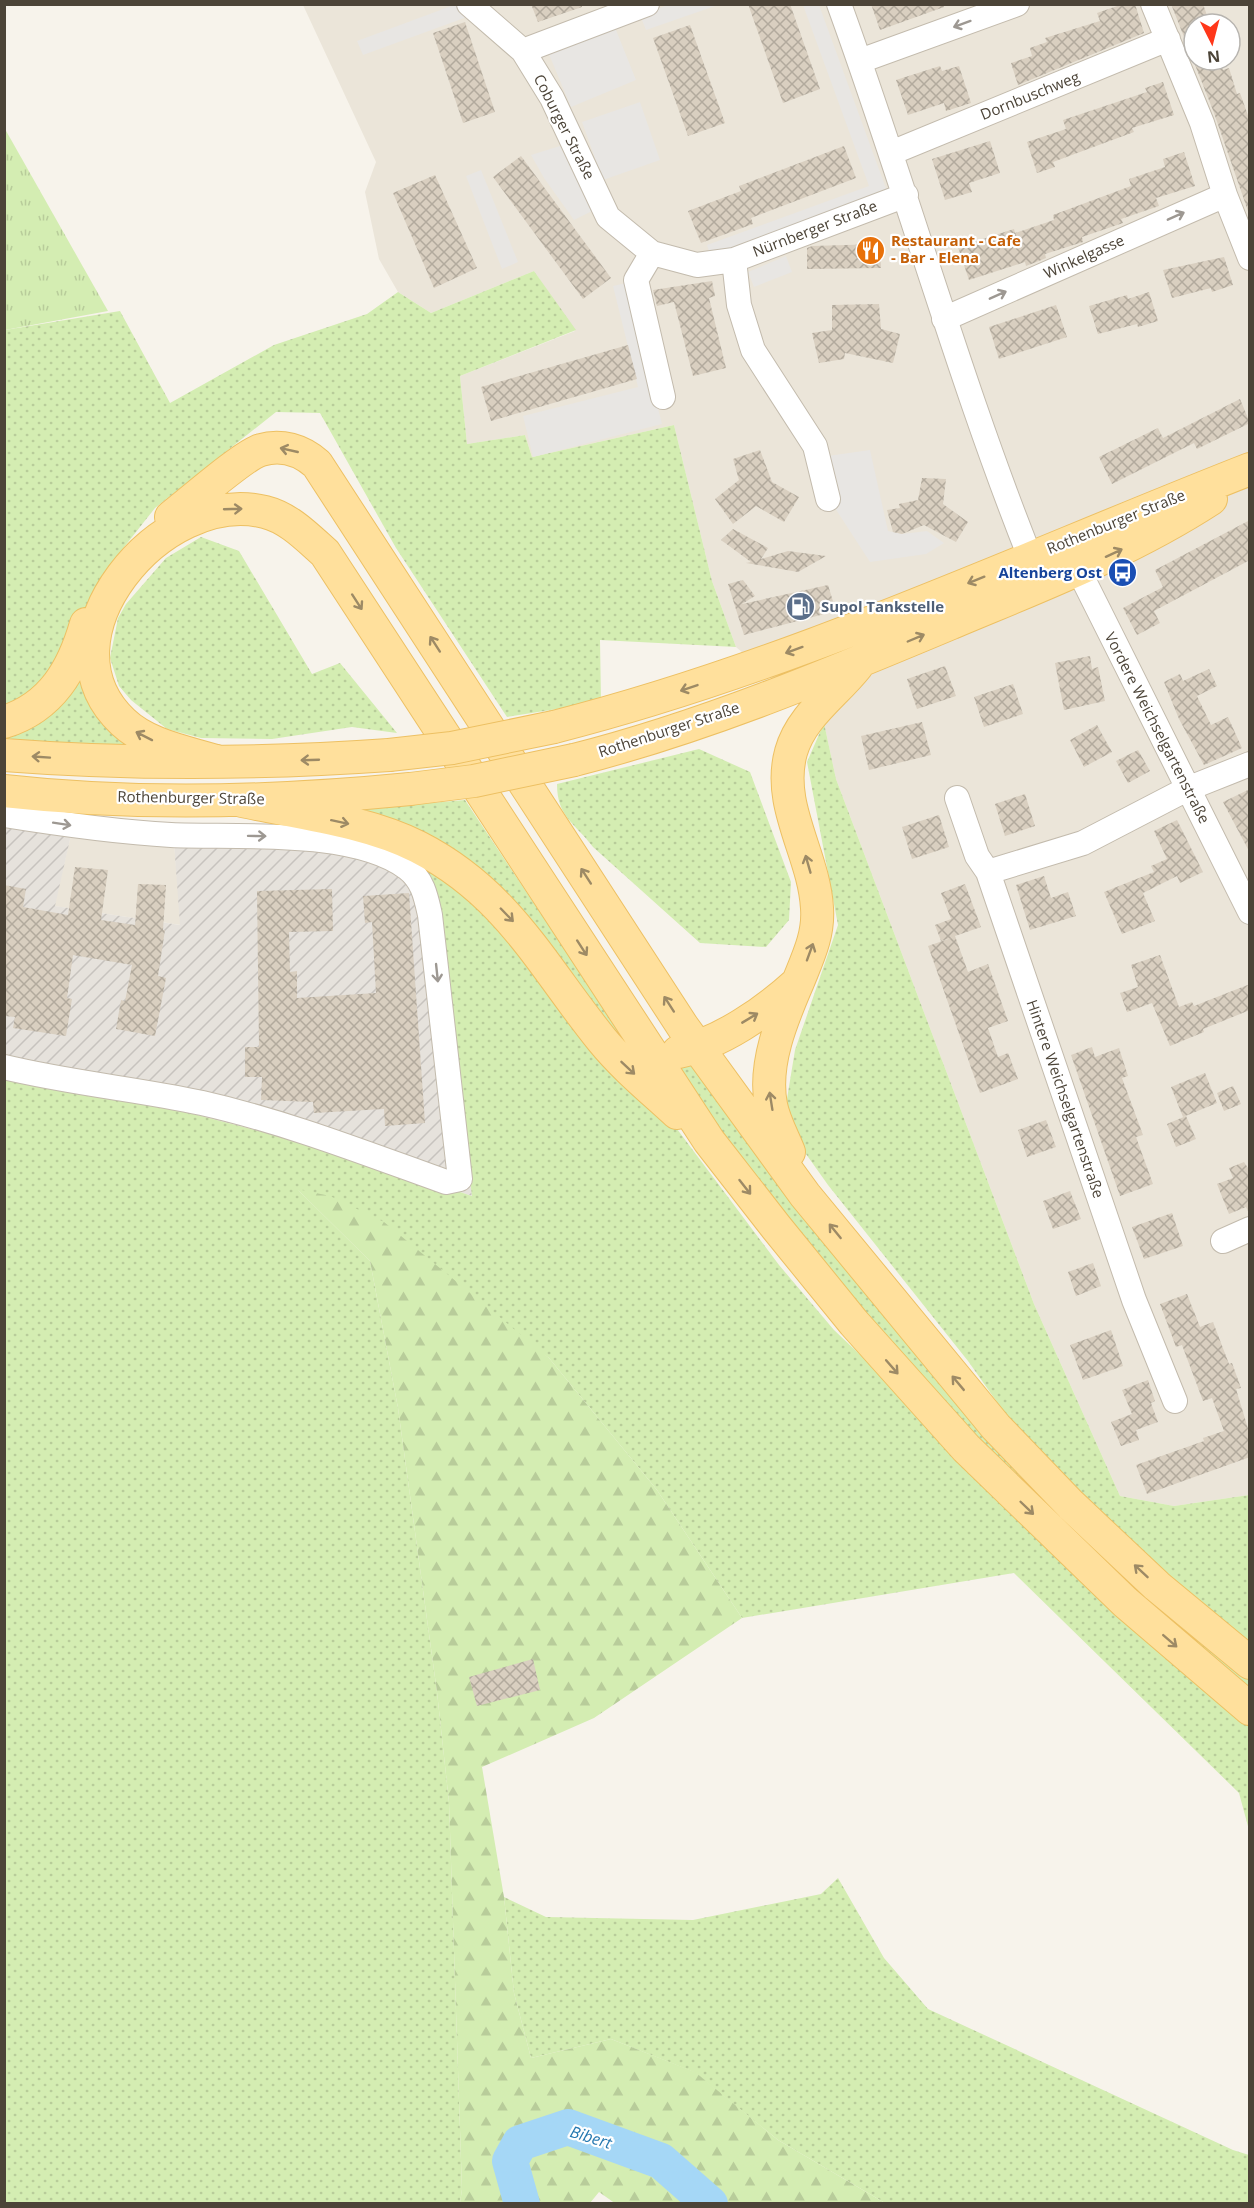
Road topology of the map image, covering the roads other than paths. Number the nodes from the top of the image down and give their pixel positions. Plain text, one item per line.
1 (468, 4) edge
2 (647, 4) edge
3 (839, 4) edge
4 (1017, 4) edge
5 (1153, 4) edge
6 (1168, 39) junction
7 (523, 51) junction
8 (860, 61) junction
9 (891, 153) junction
10 (906, 195) junction
11 (1225, 195) junction
12 (652, 253) junction
13 (1250, 258) edge
14 (734, 260) junction
15 (944, 319) junction
16 (663, 397) dead end
17 (1250, 469) edge
18 (1250, 474) edge
19 (828, 500) dead end
20 (1072, 556) junction
21 (1030, 557) junction
22 (1042, 586) junction
23 (862, 661) junction
24 (4, 722) edge
25 (4, 755) edge
26 (219, 762) junction
27 (1250, 764) edge
28 (1187, 789) junction
29 (4, 791) edge
30 (957, 798) dead end
31 (242, 801) junction
32 (4, 815) edge
33 (988, 872) junction
34 (1250, 912) edge
35 (798, 982) junction
36 (699, 1048) junction
37 (654, 1057) junction
38 (4, 1067) edge
39 (709, 1141) junction
40 (805, 1195) junction
41 (1250, 1229) edge
42 (1223, 1241) dead end
43 (1175, 1401) dead end
44 (1250, 1663) edge
45 (1250, 1709) edge

1 - 7 street, Coburger Straße
2 - 7 street
3 - 8 street
4 -> 8 street
5 - 6 street
6 - 9 street, Dornbuschweg
6 - 11 street
7 - 12 street, Coburger Straße
8 - 9 street
9 - 10 street
10 - 14 street, Nürnberger Straße
10 - 15 street
11 - 13 street
15 -> 11 street, Winkelgasse
12 - 14 street, Coburger Straße
12 - 16 street
14 - 19 street, Nürnberger Straße
15 - 21 street
17 - 20 main road, Rothenburger Straße
20 -> 18 main road, Rothenburger Straße
20 - 21 main road, Rothenburger Straße
20 - 22 main road, Rothenburger Straße
20 - 28 street, Vordere Weichselgartenstraße
21 - 22 street
21 -> 26 main road, Rothenburger Straße, bridge
23 -> 22 main road, Rothenburger Straße
23 - 31 main road, Rothenburger Straße, bridge
35 -> 23 main road
36 -> 24 main road
26 -> 25 main road, Rothenburger Straße
26 -> 37 main road
27 - 28 street
28 - 33 street
28 - 34 street, Vordere Weichselgartenstraße
29 - 31 main road, Rothenburger Straße
30 - 33 street, Hintere Weichselgartenstraße
31 -> 39 main road
32 -> 38 street
33 - 43 street, Hintere Weichselgartenstraße
36 -> 35 main road
40 -> 35 main road
36 - 37 main road
36 - 40 main road
37 - 39 main road
39 -> 45 main road
44 -> 40 main road
41 - 42 street

